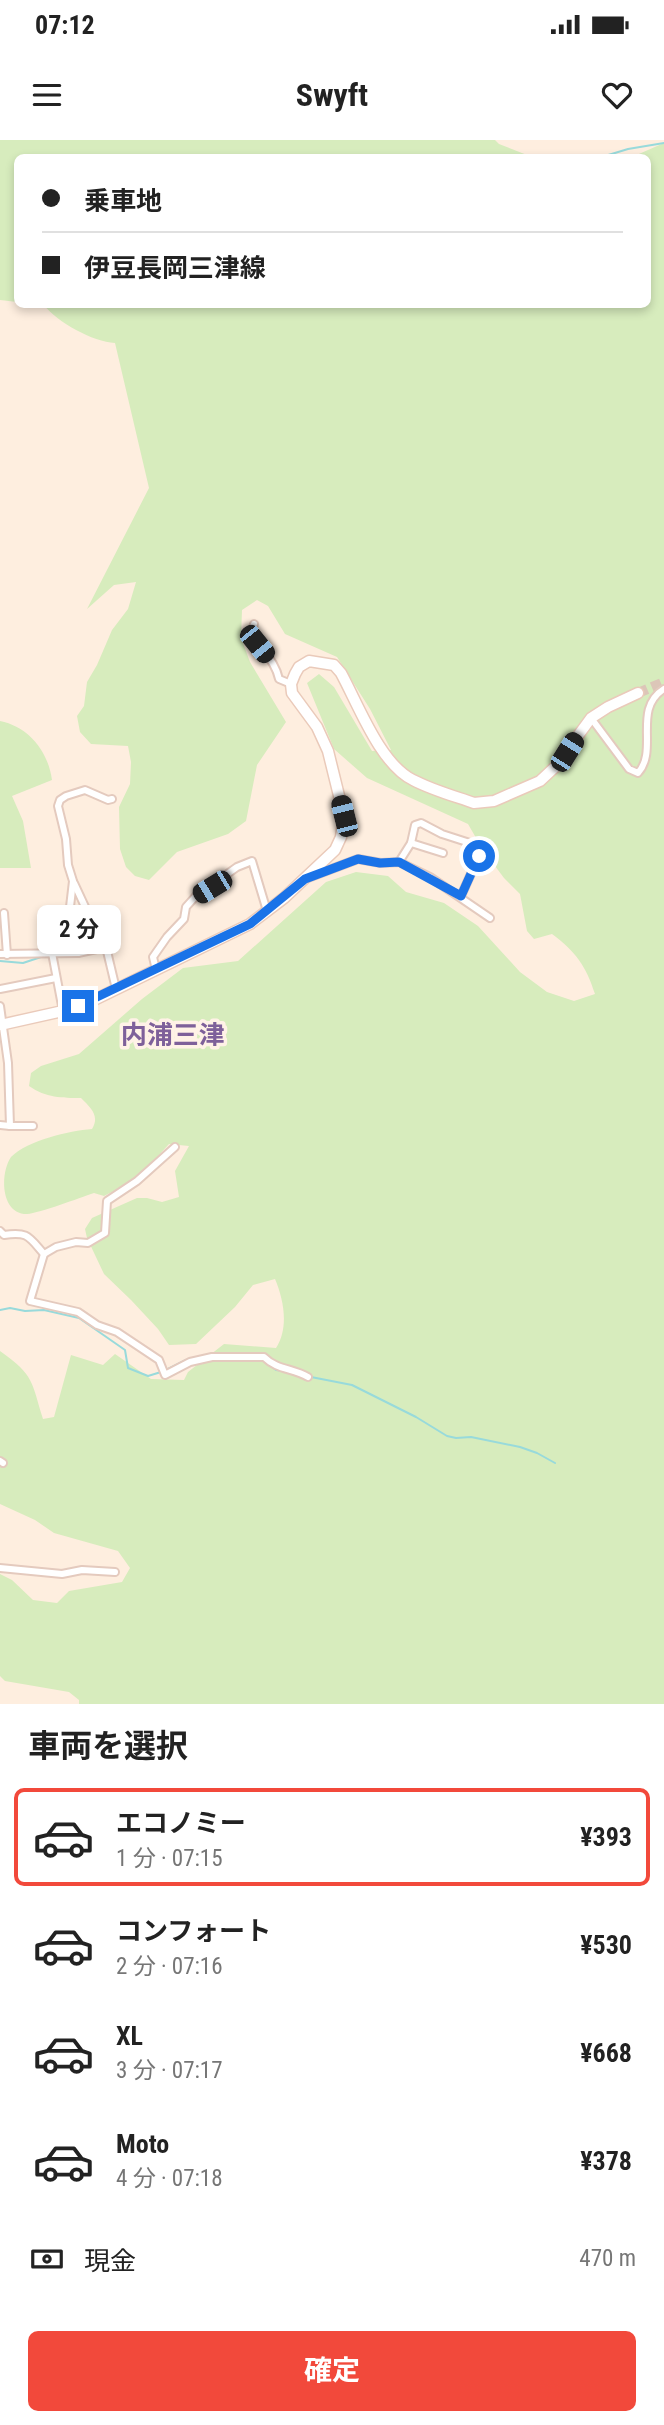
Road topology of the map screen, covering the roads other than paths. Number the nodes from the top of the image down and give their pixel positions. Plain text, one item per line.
1 (254, 624) dead end
2 (291, 684) junction
3 (664, 689) edge
4 (638, 692) tunnel mouth
5 (591, 718) junction
6 (111, 799) dead end
7 (411, 843) junction
8 (443, 853) dead end
9 (399, 862) junction
10 (305, 879) junction
11 (74, 881) junction
12 (461, 896) junction
13 (87, 911) dead end
14 (267, 911) junction
15 (5, 913) dead end
16 (490, 918) dead end
17 (106, 947) junction
18 (52, 953) junction
19 (77, 953) junction
20 (3, 955) edge
21 (156, 970) junction
22 (56, 978) junction
23 (0, 989) edge
24 (116, 989) junction
25 (0, 1006) edge
26 (63, 1011) junction
27 (2, 1025) edge
28 (0, 1125) edge
29 (10, 1126) junction
30 (33, 1126) dead end
31 (175, 1147) dead end
32 (0, 1231) edge
33 (44, 1254) junction
34 (308, 1377) dead end
35 (0, 1567) edge
36 (114, 1572) dead end

1 - 2 street
2 - 5 main road
2 - 10 main road
3 - 5 street
4 - 5 main road
6 - 11 street
7 - 8 street
7 - 9 street
7 - 12 street
9 - 10 street
9 - 12 street
10 - 14 main road
11 - 13 street
11 - 19 street
12 - 16 street
14 - 21 main road
14 - 21 street
15 - 20 street
17 - 19 street
17 - 19 street
17 - 24 street
18 - 19 street
18 - 20 street
18 - 22 street
21 - 24 main road
22 - 23 street
22 - 26 street
24 - 26 main road
25 - 27 street
26 - 27 main road
27 - 29 street
28 - 29 street
29 - 30 street
31 - 33 street
32 - 33 street
33 - 34 street
35 - 36 street

